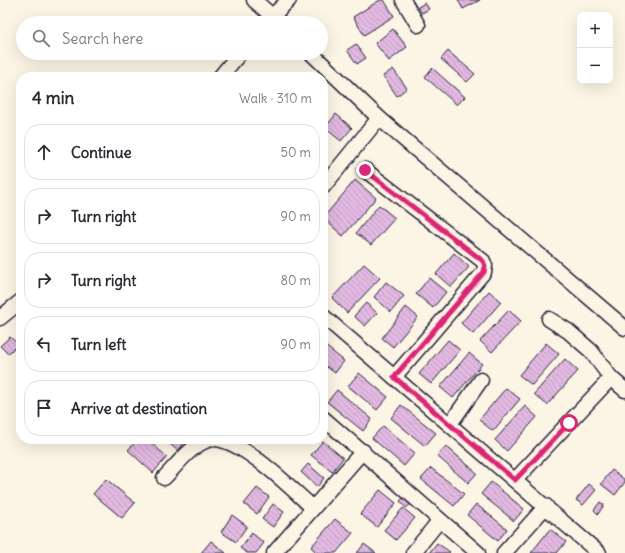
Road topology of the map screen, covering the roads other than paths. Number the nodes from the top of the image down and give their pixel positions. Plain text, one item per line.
1 (254, 0) edge
2 (289, 0) edge
3 (403, 0) edge
4 (268, 16) edge
5 (275, 16) edge
6 (418, 25) dead end
7 (234, 60) edge
8 (318, 60) edge
9 (224, 72) edge
10 (379, 118) junction
11 (365, 170) dead end
12 (328, 181) edge
13 (16, 304) edge
14 (0, 318) edge
15 (549, 319) dead end
16 (328, 320) edge
17 (625, 328) edge
18 (394, 377) junction
19 (611, 378) junction
20 (481, 380) dead end
21 (625, 390) edge
22 (328, 422) edge
23 (450, 424) junction
24 (199, 444) edge
25 (232, 444) edge
26 (363, 452) junction
27 (164, 478) dead end
28 (515, 480) junction
29 (546, 506) junction
30 (313, 508) junction
31 (439, 521) junction
32 (274, 553) edge
33 (413, 553) edge
34 (478, 553) edge
35 (504, 553) edge
36 (599, 553) edge

1 - 4 street
2 - 5 street
3 - 6 street
7 - 9 street
8 - 10 street
10 - 12 street
10 - 17 street
11 - 18 street
13 - 14 street
15 - 19 street
16 - 18 street
18 - 23 street
19 - 21 street
19 - 28 street
20 - 23 street
22 - 26 street
23 - 28 street
24 - 27 street
25 - 30 street
26 - 30 street
26 - 31 street
28 - 29 street
29 - 35 street
29 - 36 street
30 - 32 street
31 - 33 street
31 - 34 street

